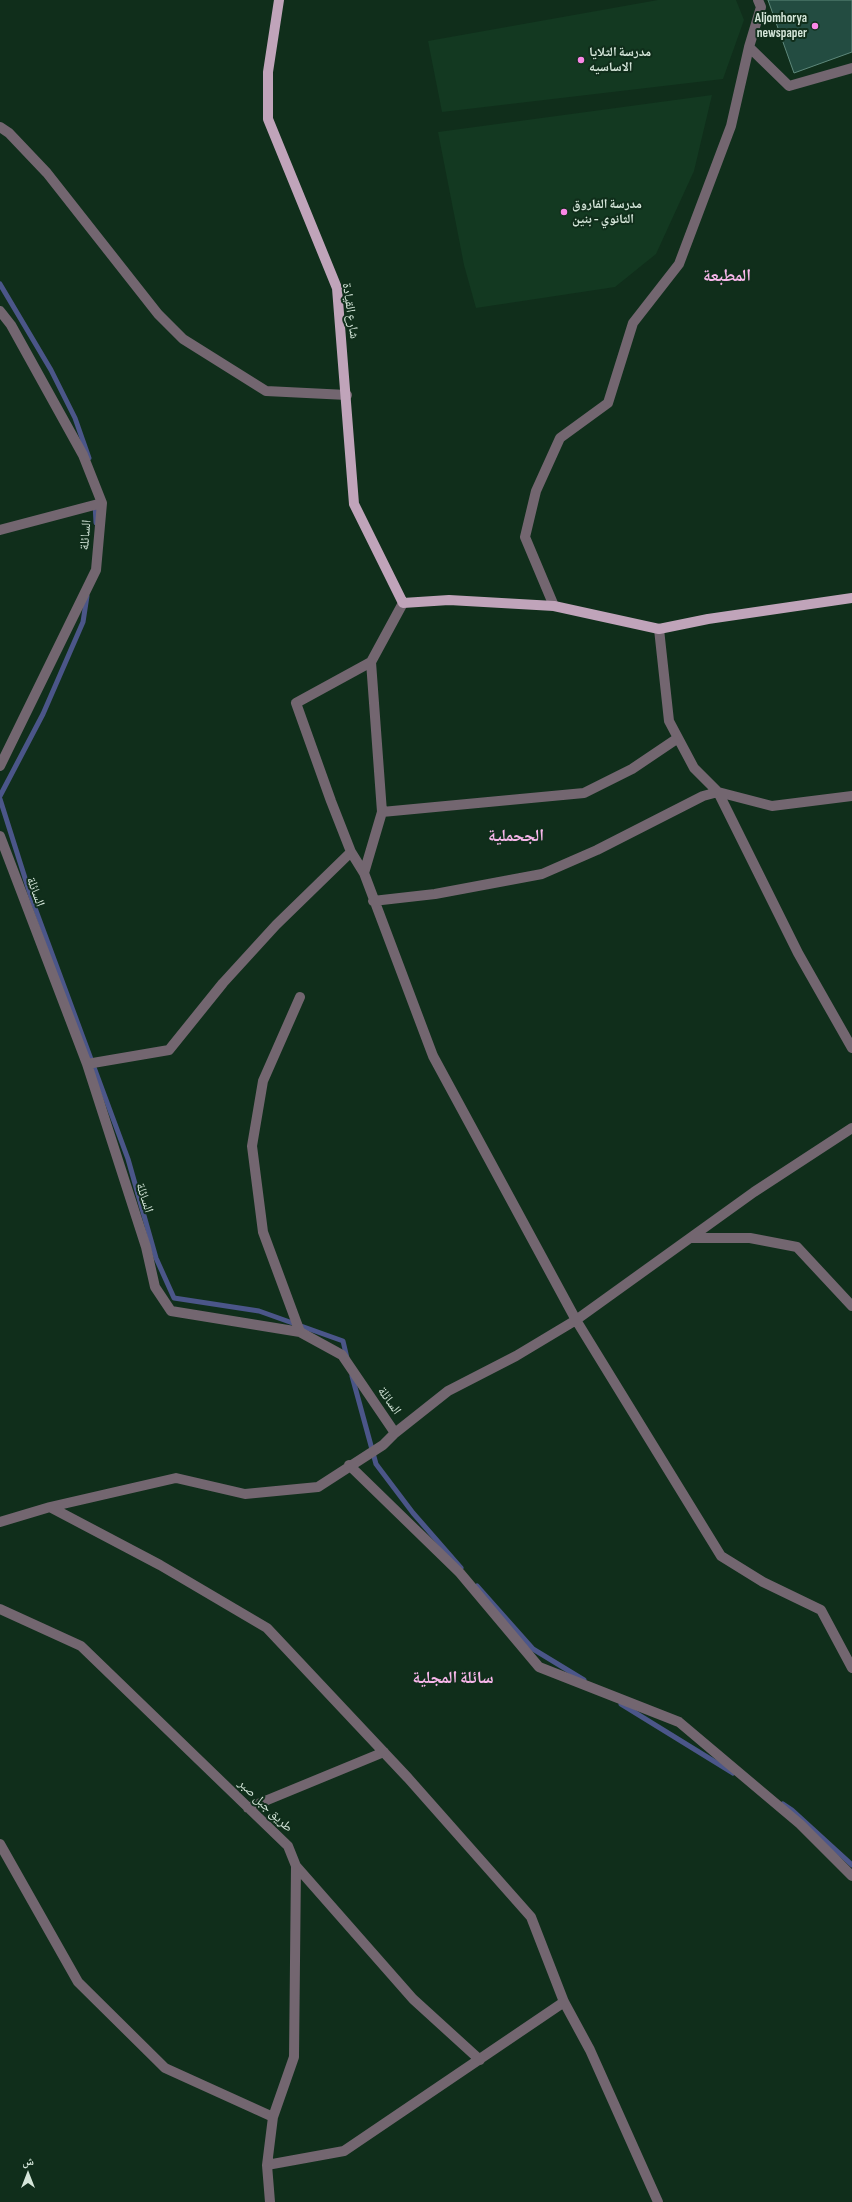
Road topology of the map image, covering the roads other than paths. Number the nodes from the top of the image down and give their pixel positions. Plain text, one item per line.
1 (279, 0) edge
2 (758, 0) edge
3 (749, 47) junction
4 (852, 68) edge
5 (0, 127) edge
6 (0, 310) edge
7 (347, 395) junction
8 (102, 504) junction
9 (0, 530) edge
10 (852, 598) edge
11 (403, 603) junction
12 (554, 606) junction
13 (659, 629) junction
14 (371, 662) junction
15 (678, 738) junction
16 (0, 766) edge
17 (718, 792) junction
18 (852, 796) edge
19 (382, 812) junction
20 (0, 836) edge
21 (351, 852) junction
22 (364, 873) junction
23 (373, 901) junction
24 (300, 997) dead end
25 (852, 1048) edge
26 (87, 1064) junction
27 (852, 1128) edge
28 (691, 1238) junction
29 (852, 1306) edge
30 (576, 1320) junction
31 (300, 1332) junction
32 (395, 1433) junction
33 (349, 1466) junction
34 (50, 1507) junction
35 (0, 1522) edge
36 (0, 1609) edge
37 (852, 1668) edge
38 (384, 1752) junction
39 (248, 1808) junction
40 (0, 1844) edge
41 (296, 1866) junction
42 (852, 1876) edge
43 (564, 2002) junction
44 (480, 2060) junction
45 (273, 2117) junction
46 (267, 2165) junction
47 (270, 2202) edge
48 (658, 2202) edge

1 - 7 main road, شارع القيادة
2 - 3 street
3 - 4 street
3 - 12 street
5 - 7 street
6 - 8 street, السائلة
7 - 11 main road, شارع القيادة
8 - 9 street
8 - 16 street, السائلة
10 - 13 main road
11 - 12 main road
11 - 14 street
12 - 13 main road
13 - 15 street
14 - 19 street
14 - 21 street
15 - 17 street
15 - 19 street
17 - 18 street
17 - 23 street
17 - 25 street
19 - 22 street
20 - 26 street, السائلة
21 - 22 street
21 - 26 street
22 - 23 street
23 - 30 street
24 - 31 street
26 - 31 street, السائلة
27 - 28 street
28 - 29 street
28 - 30 street
30 - 32 street
30 - 37 street
31 - 32 street, السائلة
32 - 33 street
33 - 34 street
33 - 42 street
34 - 35 street
34 - 38 street
36 - 39 street, طريق جبل صبر
38 - 39 street
38 - 43 street
39 - 41 street, طريق جبل صبر
40 - 45 street
41 - 44 street
41 - 45 street, طريق جبل صبر
43 - 44 street
43 - 48 street
44 - 46 street
45 - 46 street, طريق جبل صبر
46 - 47 street, طريق جبل صبر

